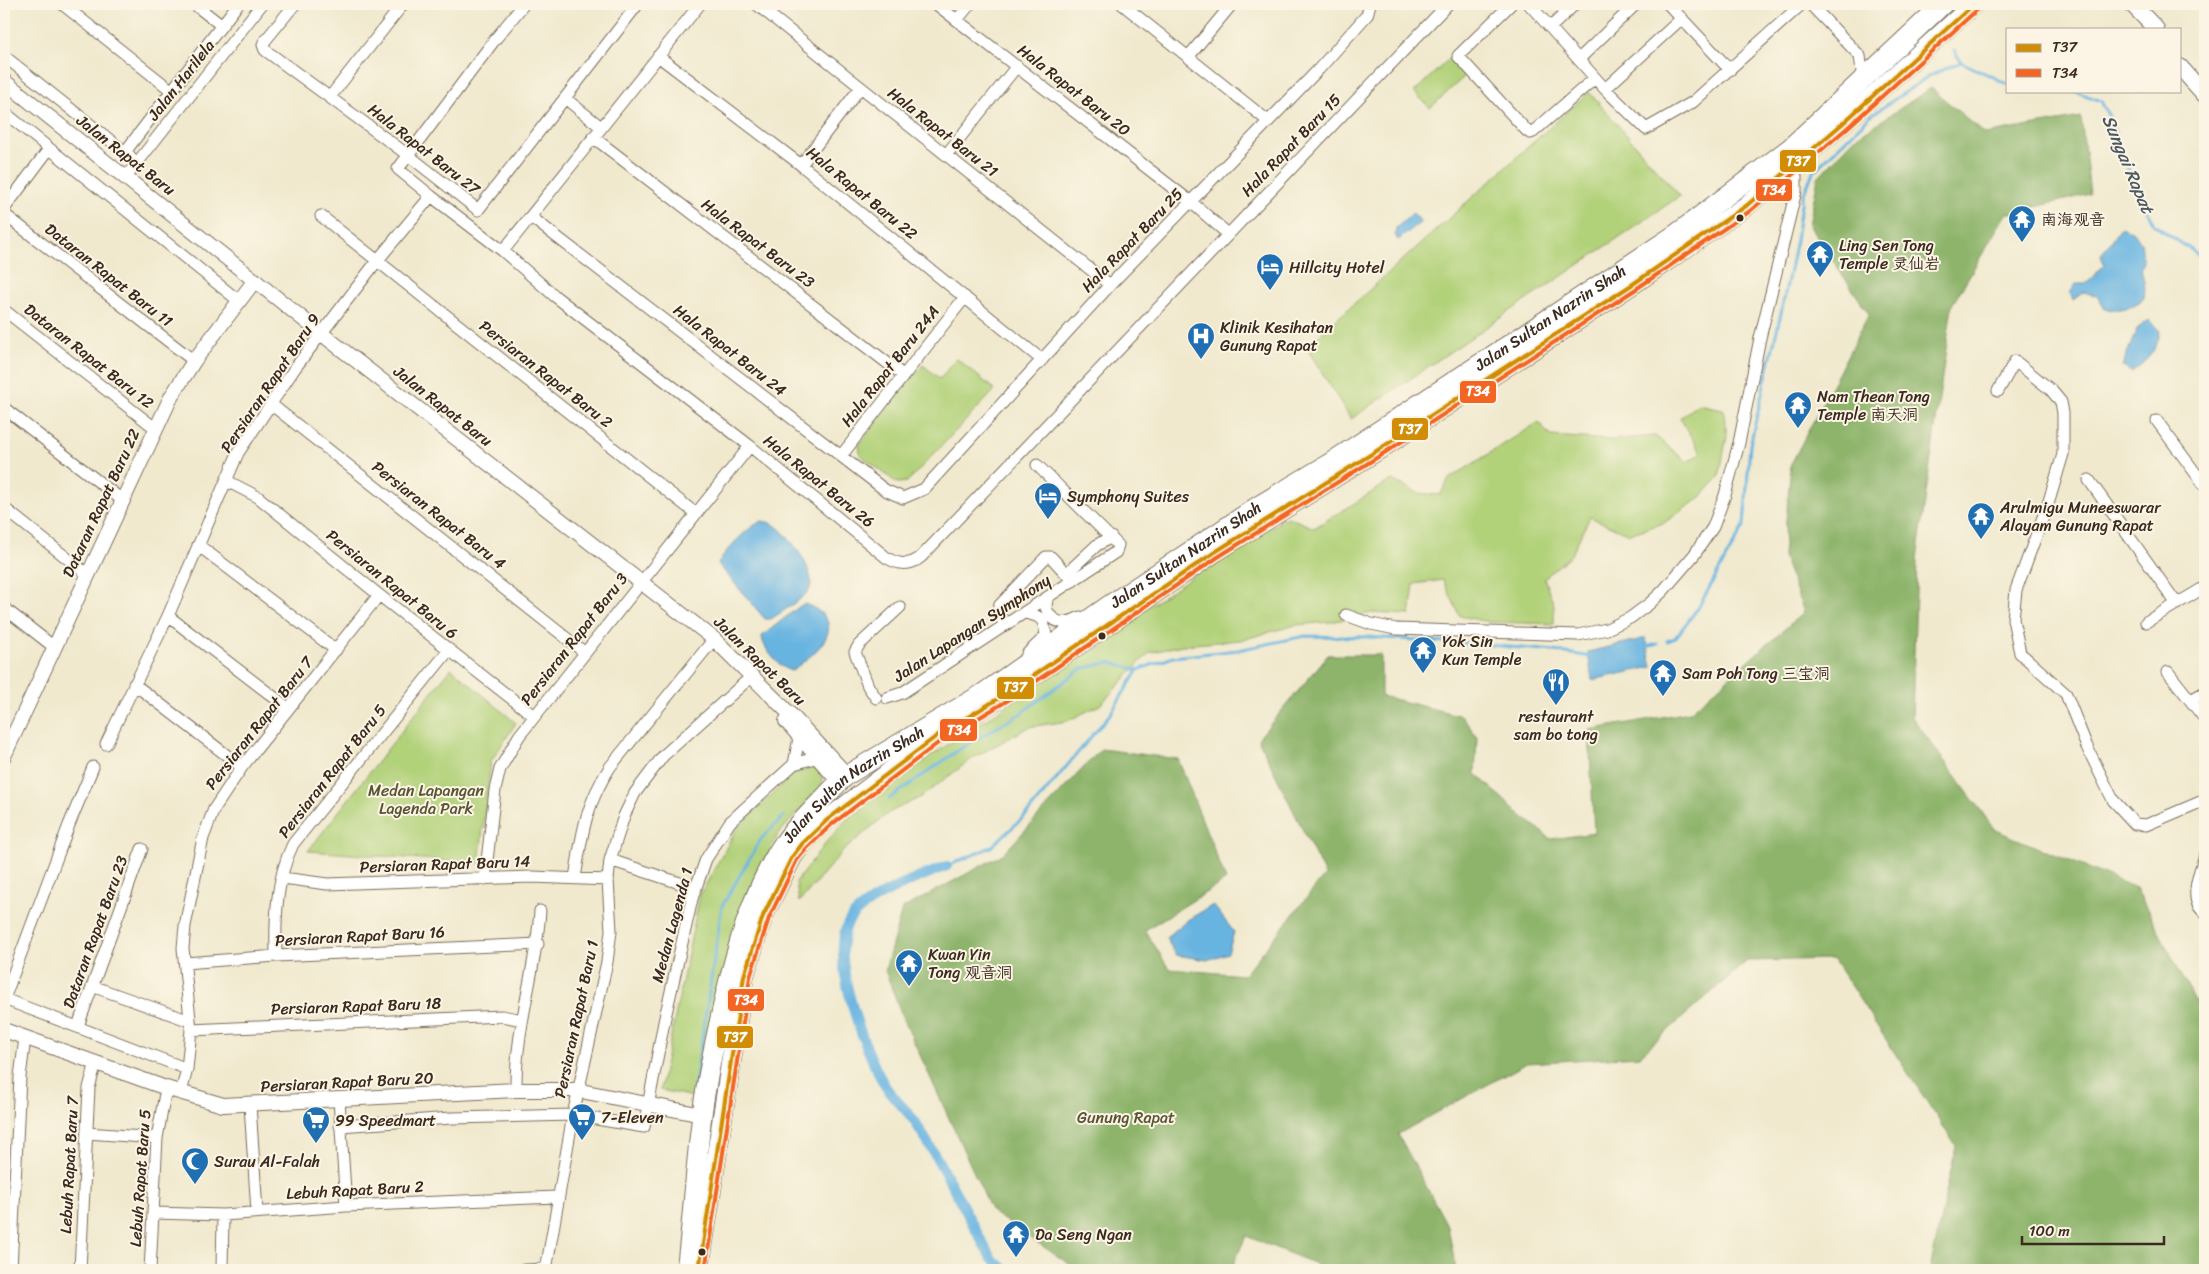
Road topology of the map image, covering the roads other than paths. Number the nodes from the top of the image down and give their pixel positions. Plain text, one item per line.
1 (62, 4) edge
2 (194, 4) edge
3 (238, 4) edge
4 (262, 4) edge
5 (295, 4) edge
6 (403, 4) edge
7 (524, 4) edge
8 (638, 4) edge
9 (756, 4) edge
10 (936, 4) edge
11 (970, 4) edge
12 (1122, 4) edge
13 (1232, 4) edge
14 (1370, 4) edge
15 (1448, 4) edge
16 (1511, 4) edge
17 (1529, 4) edge
18 (1575, 4) edge
19 (1636, 4) edge
20 (1668, 4) edge
21 (1810, 4) edge
22 (1943, 4) edge
23 (1974, 4) edge
24 (2120, 4) edge
25 (2132, 4) edge
26 (697, 5) edge
27 (1795, 6) edge
28 (1682, 18) junction
29 (957, 20) junction
30 (221, 25) junction
31 (1551, 27) junction
32 (2143, 28) edge
33 (2155, 28) edge
34 (4, 56) edge
35 (658, 56) junction
36 (1189, 56) junction
37 (1860, 56) junction
38 (2182, 56) edge
39 (1886, 57) junction
40 (1579, 59) junction
41 (1017, 66) junction
42 (2182, 69) edge
43 (1730, 70) junction
44 (1595, 78) junction
45 (2205, 80) edge
46 (4, 81) edge
47 (1859, 82) junction
48 (860, 88) junction
49 (1605, 89) junction
50 (172, 90) junction
51 (2205, 95) edge
52 (330, 97) junction
53 (566, 99) junction
54 (4, 112) edge
55 (1268, 121) junction
56 (601, 126) junction
57 (593, 137) junction
58 (49, 149) junction
59 (125, 152) junction
60 (408, 155) junction
61 (946, 155) junction
62 (137, 162) junction
63 (801, 165) junction
64 (1793, 166) junction
65 (126, 177) junction
66 (431, 196) junction
67 (1191, 202) junction
68 (4, 209) edge
69 (4, 214) edge
70 (320, 216) dead end
71 (530, 217) junction
72 (1228, 234) junction
73 (502, 251) junction
74 (377, 261) junction
75 (254, 280) junction
76 (1110, 285) junction
77 (964, 297) junction
78 (238, 301) junction
79 (1158, 308) joint
80 (4, 310) edge
81 (322, 334) junction
82 (1042, 360) junction
83 (194, 361) junction
84 (903, 375) junction
85 (1998, 391) dead end
86 (272, 405) junction
87 (4, 408) edge
88 (2158, 421) dead end
89 (155, 428) junction
90 (750, 446) junction
91 (841, 456) junction
92 (1037, 465) dead end
93 (2089, 480) dead end
94 (227, 481) junction
95 (2205, 486) edge
96 (913, 495) joint
97 (122, 500) junction
98 (4, 508) edge
99 (695, 514) junction
100 (1111, 537) junction
101 (198, 545) junction
102 (87, 574) junction
103 (1069, 578) junction
104 (640, 582) junction
105 (2205, 587) edge
106 (378, 595) junction
107 (1047, 598) junction
108 (2177, 604) junction
109 (900, 607) dead end
110 (4, 608) edge
111 (1105, 608) junction
112 (1025, 613) junction
113 (1346, 615) dead end
114 (168, 616) junction
115 (2146, 622) dead end
116 (1005, 625) junction
117 (714, 638) junction
118 (54, 646) junction
119 (336, 650) junction
120 (449, 650) junction
121 (584, 652) junction
122 (1014, 671) junction
123 (2168, 672) dead end
124 (752, 676) junction
125 (134, 684) junction
126 (2205, 692) edge
127 (770, 695) junction
128 (2190, 700) junction
129 (288, 708) junction
130 (534, 716) junction
131 (2205, 719) edge
132 (938, 735) junction
133 (799, 738) junction
134 (106, 744) dead end
135 (4, 756) edge
136 (818, 757) junction
137 (794, 764) junction
138 (242, 766) junction
139 (94, 767) dead end
140 (845, 782) junction
141 (2205, 801) edge
142 (827, 820) junction
143 (142, 849) dead end
144 (2205, 855) edge
145 (610, 860) junction
146 (283, 878) junction
147 (575, 878) junction
148 (485, 879) junction
149 (608, 880) junction
150 (695, 888) junction
151 (540, 911) dead end
152 (2205, 912) edge
153 (538, 944) junction
154 (276, 956) junction
155 (185, 964) junction
156 (92, 986) junction
157 (4, 999) edge
158 (522, 1020) junction
159 (190, 1025) junction
160 (78, 1026) junction
161 (4, 1030) edge
162 (25, 1038) junction
163 (96, 1062) junction
164 (187, 1068) junction
165 (727, 1080) junction
166 (166, 1088) junction
167 (516, 1090) junction
168 (578, 1091) junction
169 (181, 1093) junction
170 (339, 1099) junction
171 (250, 1105) junction
172 (648, 1105) junction
173 (573, 1115) junction
174 (702, 1115) junction
175 (340, 1126) junction
176 (87, 1133) junction
177 (158, 1138) junction
178 (716, 1156) junction
179 (557, 1197) junction
180 (346, 1206) junction
181 (257, 1212) junction
182 (154, 1213) junction
183 (222, 1215) junction
184 (546, 1269) edge
185 (11, 1270) edge
186 (80, 1270) edge
187 (150, 1270) edge
188 (222, 1270) edge
189 (524, 1270) edge
190 (686, 1270) edge
191 (699, 1270) edge

1 - 50 street
2 - 30 street
3 - 30 street
4 - 62 street, Jalan Harilela
5 - 52 street, Hala Rapat Baru 27
6 - 52 street
7 - 60 street
8 - 53 street, Hala Rapat Baru 27
9 - 48 street, Hala Rapat Baru 21
10 - 29 street, Hala Rapat Baru 20
11 - 29 street
12 - 36 street
13 - 36 street
14 - 55 street, Hala Rapat Baru 25
15 - 72 street, Hala Rapat Baru 15
16 - 44 street
17 - 31 street
18 - 31 street
19 - 40 street
20 - 28 street
21 - 37 street
22 - 39 highway, Jalan Sultan Nazrin Shah
23 - 64 highway, Jalan Sultan Nazrin Shah
24 - 32 main road
25 - 33 main road
26 - 35 street
27 - 43 street
28 - 43 street
28 - 49 street
29 - 41 street, Hala Rapat Baru 20
30 - 50 street
31 - 40 street
34 - 59 street, Jalan Rapat Baru
35 - 56 street
35 - 63 street, Hala Rapat Baru 22
36 - 55 street
37 - 39 street
37 - 47 street
38 - 45 main road
39 - 47 highway, Jalan Sultan Nazrin Shah
40 - 44 street
41 - 61 street
41 - 67 street, Hala Rapat Baru 20
42 - 51 main road
43 - 49 street
44 - 49 street
46 - 65 street, Jalan Rapat Baru
47 - 111 highway, Jalan Sultan Nazrin Shah
48 - 61 street, Hala Rapat Baru 21
48 - 63 street
50 - 59 street
52 - 60 street, Hala Rapat Baru 27
53 - 56 street
53 - 60 street, Hala Rapat Baru 27
54 - 58 street
55 - 67 street, Hala Rapat Baru 25
56 - 57 street
57 - 71 street
57 - 84 street, Hala Rapat Baru 23
58 - 68 street
58 - 78 street
59 - 62 street, Jalan Rapat Baru
60 - 66 street
61 - 76 street, Hala Rapat Baru 21
62 - 65 street, Jalan Harilela
63 - 77 street, Hala Rapat Baru 22
64 - 113 street
64 - 132 highway, Jalan Sultan Nazrin Shah
65 - 75 street, Jalan Rapat Baru
66 - 73 street, Hala Rapat Baru 26
66 - 74 street, Persiaran Rapat Baru 9
67 - 72 street, Hala Rapat Baru 20
67 - 76 street, Hala Rapat Baru 25
69 - 83 street, Dataran Rapat Baru 11
70 - 74 street, Persiaran Rapat Baru 2
71 - 73 street
71 - 91 street, Hala Rapat Baru 24
72 - 79 street, Hala Rapat Baru 15
73 - 90 street, Hala Rapat Baru 26
74 - 81 street, Persiaran Rapat Baru 9
74 - 99 street, Persiaran Rapat Baru 2
75 - 78 street, Dataran Rapat Baru 22
75 - 81 street, Jalan Rapat Baru
76 - 82 street, Hala Rapat Baru 25
77 - 82 street, Hala Rapat Baru 22
77 - 84 street, Hala Rapat Baru 24A
78 - 83 street, Dataran Rapat Baru 22
79 - 90 street, Hala Rapat Baru 26
80 - 89 street, Dataran Rapat Baru 12
81 - 86 street, Persiaran Rapat Baru 9
81 - 104 street, Jalan Rapat Baru
82 - 96 street, Hala Rapat Baru 25
83 - 89 street, Dataran Rapat Baru 22
84 - 91 street, Hala Rapat Baru 24A
85 - 141 street
86 - 94 street, Persiaran Rapat Baru 9
86 - 121 street, Persiaran Rapat Baru 4
87 - 97 street
88 - 95 street
89 - 97 street, Dataran Rapat Baru 22
90 - 99 street, Persiaran Rapat Baru 3
91 - 96 street, Hala Rapat Baru 24
92 - 100 street
93 - 108 street
94 - 101 street, Persiaran Rapat Baru 9
94 - 106 street, Persiaran Rapat Baru 6
97 - 102 street, Dataran Rapat Baru 22
98 - 102 street
99 - 104 street, Persiaran Rapat Baru 3
100 - 103 street
100 - 103 street
101 - 114 street, Persiaran Rapat Baru 9
101 - 119 street
102 - 118 street, Dataran Rapat Baru 22
103 - 107 street, Jalan Lapangan Symphony
103 - 116 street
104 - 117 street, Jalan Rapat Baru
104 - 121 street, Persiaran Rapat Baru 3
105 - 108 street
106 - 119 street, Persiaran Rapat Baru 7
106 - 120 street, Persiaran Rapat Baru 6
107 - 111 street
107 - 112 street, Jalan Lapangan Symphony
108 - 115 street
109 - 116 street, Jalan Lapangan Symphony
110 - 118 street
111 - 122 highway, Jalan Sultan Nazrin Shah
112 - 116 street, Jalan Lapangan Symphony
112 - 122 street
114 - 125 street, Persiaran Rapat Baru 9
114 - 129 street
117 - 124 street, Jalan Rapat Baru
117 - 147 street
118 - 135 street, Dataran Rapat Baru 22
119 - 129 street, Persiaran Rapat Baru 7
120 - 130 street, Persiaran Rapat Baru 6
120 - 146 street, Persiaran Rapat Baru 5
121 - 130 street, Persiaran Rapat Baru 3
122 - 140 highway, Jalan Sultan Nazrin Shah
123 - 128 street
124 - 127 street, Jalan Rapat Baru
124 - 145 street, Persiaran Rapat Baru 1
125 - 134 street, Persiaran Rapat Baru 9
125 - 138 street
126 - 128 street
127 - 133 street
127 - 140 street, Jalan Rapat Baru
128 - 131 street
129 - 138 street, Persiaran Rapat Baru 7
130 - 148 street, Persiaran Rapat Baru 3
132 - 140 highway
132 - 142 highway, Jalan Sultan Nazrin Shah
133 - 136 street
133 - 137 street
136 - 137 street
136 - 140 street
137 - 150 street, Medan Lagenda 1
138 - 155 street, Persiaran Rapat Baru 7
139 - 157 street
140 - 142 highway
140 - 174 highway, Jalan Sultan Nazrin Shah
142 - 165 highway, Jalan Sultan Nazrin Shah
143 - 156 street, Dataran Rapat Baru 23
144 - 152 street
145 - 149 street, Persiaran Rapat Baru 1
145 - 150 street
146 - 148 street, Persiaran Rapat Baru 14
146 - 154 street, Persiaran Rapat Baru 5
147 - 148 street, Persiaran Rapat Baru 14
147 - 149 street, Persiaran Rapat Baru 14
149 - 168 street, Persiaran Rapat Baru 1
150 - 172 street, Medan Lagenda 1
151 - 153 street
153 - 154 street, Persiaran Rapat Baru 16
153 - 158 street
154 - 155 street, Persiaran Rapat Baru 16
155 - 159 street, Persiaran Rapat Baru 7
156 - 159 street
156 - 160 street, Dataran Rapat Baru 23
157 - 160 street
158 - 159 street, Persiaran Rapat Baru 18
158 - 167 street
159 - 164 street, Persiaran Rapat Baru 7
160 - 164 street
161 - 162 street, Persiaran Rapat Baru 20
162 - 163 street, Persiaran Rapat Baru 20
162 - 185 street
163 - 166 street, Persiaran Rapat Baru 20
163 - 176 street, Lebuh Rapat Baru 7
164 - 169 street, Persiaran Rapat Baru 7
165 - 174 highway
165 - 178 highway, Jalan Sultan Nazrin Shah
166 - 169 street, Persiaran Rapat Baru 20
166 - 177 street, Lebuh Rapat Baru 5
167 - 168 street, Persiaran Rapat Baru 20
167 - 170 street, Persiaran Rapat Baru 20
168 - 172 street, Persiaran Rapat Baru 20
168 - 173 street, Persiaran Rapat Baru 1
169 - 171 street, Persiaran Rapat Baru 20
170 - 171 street, Persiaran Rapat Baru 20
170 - 175 street
171 - 181 street
172 - 173 street, Medan Lagenda 1
172 - 174 street, Persiaran Rapat Baru 20
173 - 175 street
173 - 179 street, Persiaran Rapat Baru 1
174 - 178 highway
174 - 190 highway, Jalan Sultan Nazrin Shah
175 - 180 street
176 - 177 street
176 - 186 street, Lebuh Rapat Baru 7
177 - 182 street, Lebuh Rapat Baru 5
178 - 191 highway, Jalan Sultan Nazrin Shah
179 - 180 street, Lebuh Rapat Baru 2
179 - 184 street, Persiaran Rapat Baru 1
180 - 181 street, Lebuh Rapat Baru 2
181 - 183 street, Lebuh Rapat Baru 2
182 - 183 street, Lebuh Rapat Baru 2
182 - 187 street, Lebuh Rapat Baru 5
183 - 188 street
184 - 189 street

